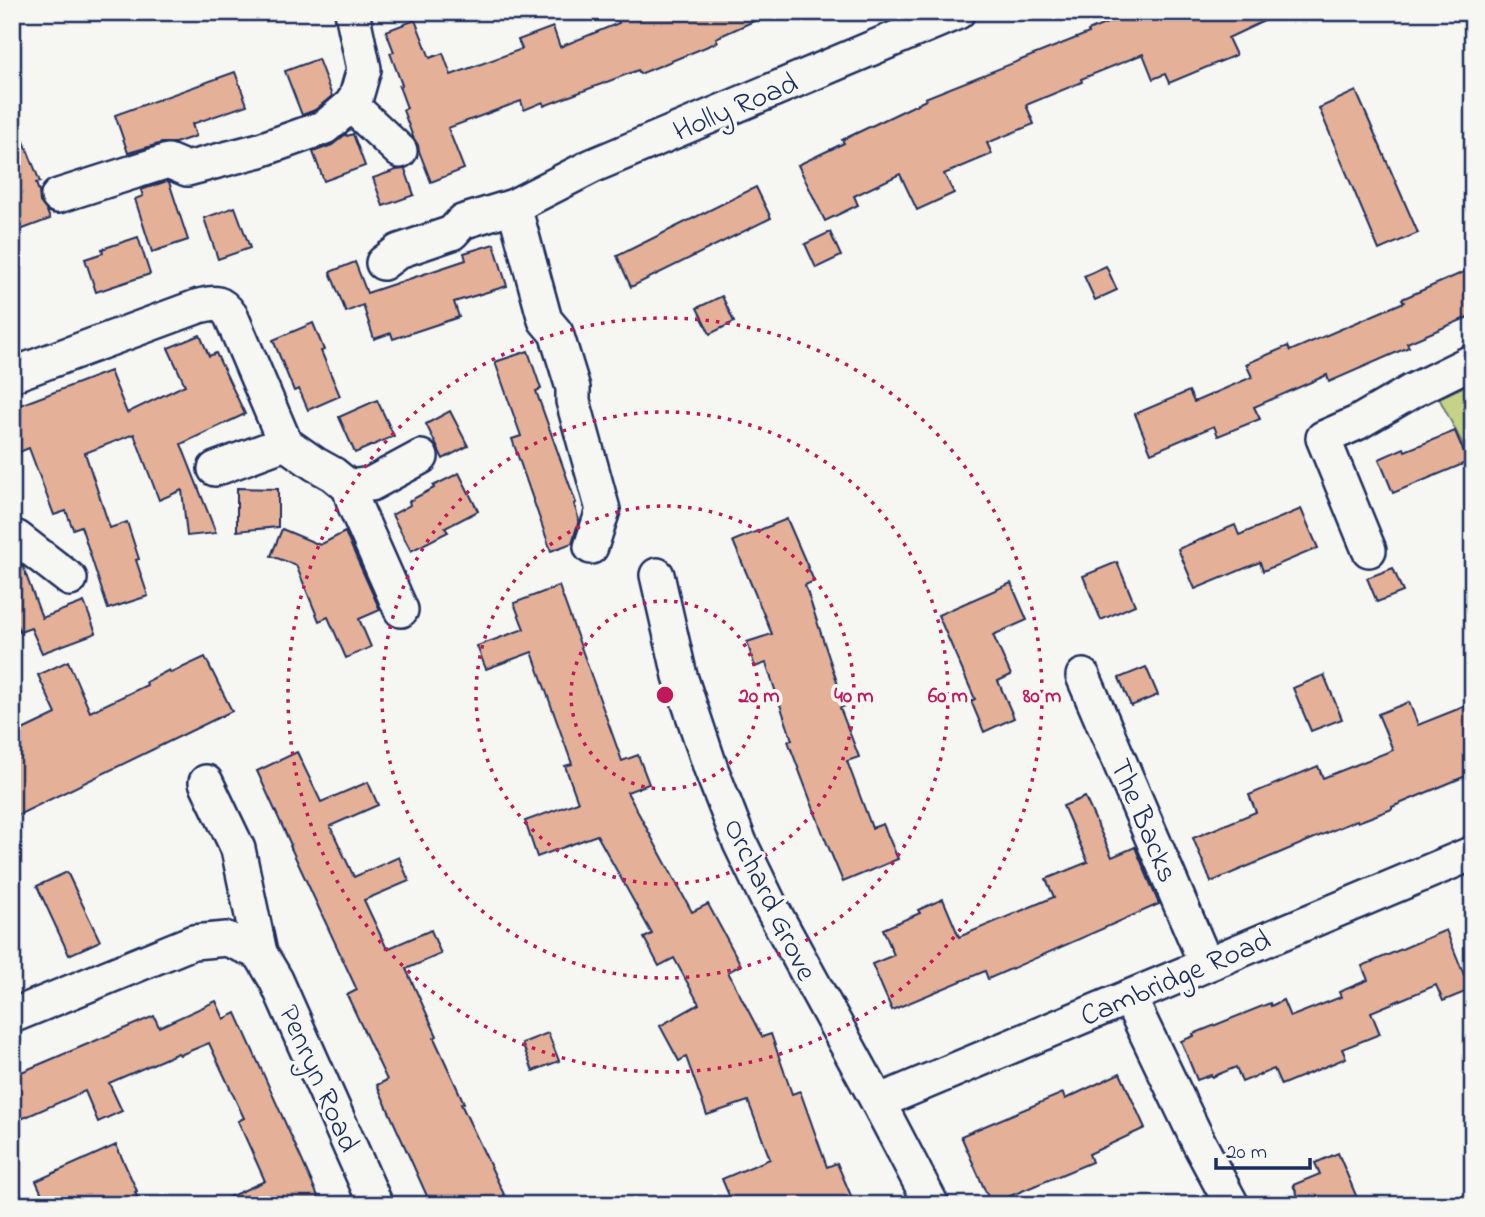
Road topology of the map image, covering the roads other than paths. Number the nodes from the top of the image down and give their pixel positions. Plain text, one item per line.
1 (352, 12) edge
2 (958, 12) edge
3 (351, 105) junction
4 (400, 151) dead end
5 (58, 196) dead end
6 (514, 206) junction
7 (383, 263) dead end
8 (1473, 361) edge
9 (12, 375) edge
10 (285, 443) junction
11 (421, 457) dead end
12 (215, 469) dead end
13 (349, 487) junction
14 (12, 538) edge
15 (590, 547) dead end
16 (1369, 550) dead end
17 (657, 575) dead end
18 (70, 579) dead end
19 (401, 610) dead end
20 (1083, 676) dead end
21 (206, 782) dead end
22 (1473, 853) edge
23 (260, 953) junction
24 (1206, 964) junction
25 (1129, 997) junction
26 (12, 1016) edge
27 (878, 1102) junction
28 (376, 1205) edge
29 (932, 1205) edge
30 (1232, 1205) edge

1 - 3 street
2 - 6 street, Holly Road
3 - 4 street
3 - 5 street
6 - 7 street, Holly Road
6 - 15 street
8 - 16 street
9 - 10 street
10 - 12 street
10 - 13 street
11 - 13 street
13 - 19 street
14 - 18 street
17 - 27 street, Orchard Grove
20 - 24 street, The Backs
21 - 23 street, Penryn Road
22 - 24 street, Cambridge Road
23 - 26 street
23 - 28 street, Penryn Road
24 - 25 street, Cambridge Road
25 - 27 street, Cambridge Road
25 - 30 street
27 - 29 street, Orchard Grove

